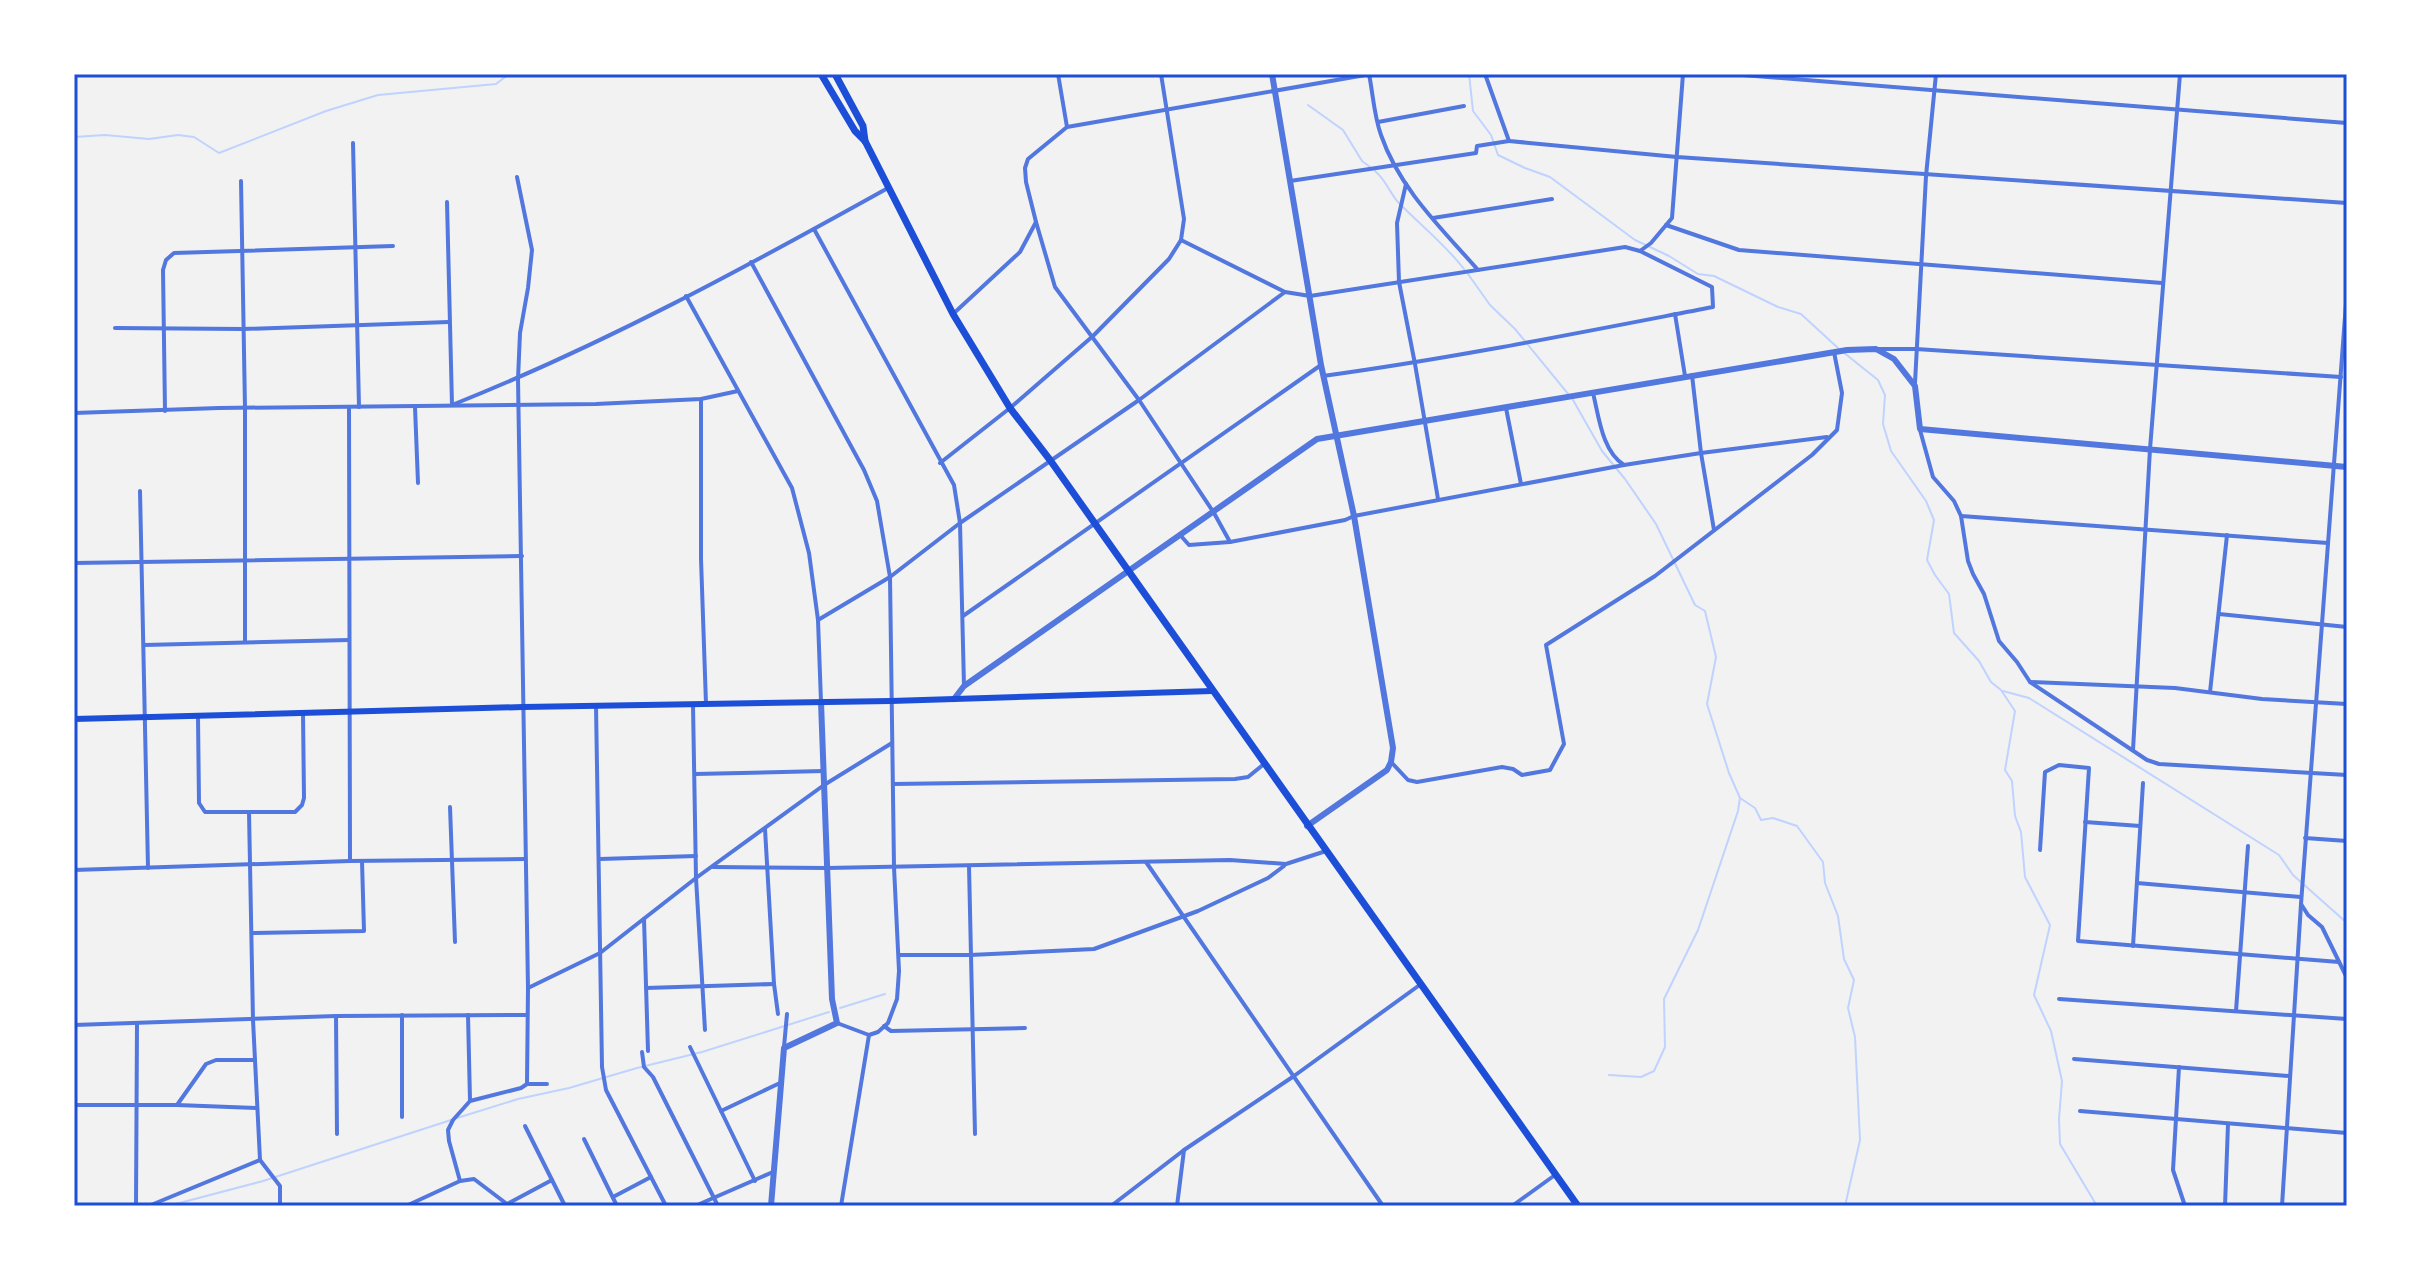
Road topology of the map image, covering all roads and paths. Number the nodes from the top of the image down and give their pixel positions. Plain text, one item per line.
1 (821, 74) edge
2 (835, 74) edge
3 (1058, 74) edge
4 (1161, 74) edge
5 (1272, 74) edge
6 (1370, 74) edge
7 (1485, 74) edge
8 (1683, 74) edge
9 (1730, 74) edge
10 (1936, 74) edge
11 (2180, 74) edge
12 (1275, 91) junction
13 (1935, 92) junction
14 (1464, 106) dead end
15 (1167, 109) junction
16 (2178, 110) junction
17 (1378, 122) junction
18 (2347, 123) edge
19 (1067, 127) junction
20 (865, 141) junction
21 (1509, 141) junction
22 (353, 143) dead end
23 (1677, 157) junction
24 (1394, 167) junction
25 (1926, 176) junction
26 (517, 177) dead end
27 (241, 181) dead end
28 (1290, 181) junction
29 (1406, 184) junction
30 (890, 186) junction
31 (2170, 192) junction
32 (1552, 199) dead end
33 (447, 202) dead end
34 (2347, 203) edge
35 (1433, 218) junction
36 (1036, 222) junction
37 (1666, 225) junction
38 (814, 229) junction
39 (1181, 240) junction
40 (393, 246) dead end
41 (356, 247) junction
42 (241, 249) junction
43 (1642, 250) junction
44 (751, 262) junction
45 (1920, 263) junction
46 (1478, 270) junction
47 (1399, 282) junction
48 (2162, 283) junction
49 (2347, 290) edge
50 (1285, 292) junction
51 (686, 296) junction
52 (1310, 296) junction
53 (953, 314) junction
54 (1675, 314) junction
55 (449, 322) junction
56 (357, 325) junction
57 (115, 328) dead end
58 (164, 329) junction
59 (243, 329) junction
60 (1093, 336) junction
61 (1876, 349) junction
62 (1916, 349) junction
63 (1835, 352) junction
64 (1415, 364) junction
65 (1321, 365) junction
66 (2157, 365) junction
67 (1323, 376) junction
68 (1688, 376) junction
69 (2341, 377) junction
70 (518, 379) junction
71 (1915, 386) junction
72 (738, 391) junction
73 (1593, 393) junction
74 (701, 399) junction
75 (1139, 400) junction
76 (452, 405) junction
77 (520, 405) junction
78 (349, 407) junction
79 (359, 407) junction
80 (415, 407) junction
81 (245, 408) junction
82 (1010, 408) junction
83 (1506, 408) junction
84 (165, 411) junction
85 (74, 413) edge
86 (1425, 422) junction
87 (1920, 429) junction
88 (1335, 435) junction
89 (1830, 437) junction
90 (2150, 449) junction
91 (1701, 453) junction
92 (1050, 460) junction
93 (940, 463) junction
94 (1180, 465) junction
95 (1624, 465) junction
96 (2335, 466) junction
97 (2347, 467) edge
98 (418, 483) dead end
99 (1521, 484) junction
100 (140, 491) dead end
101 (1438, 499) junction
102 (1214, 513) junction
103 (1354, 516) junction
104 (1961, 516) junction
105 (960, 523) junction
106 (1095, 525) junction
107 (2145, 528) junction
108 (1714, 530) junction
109 (2227, 535) junction
110 (1181, 536) junction
111 (1230, 542) junction
112 (2328, 543) junction
113 (522, 556) junction
114 (348, 558) junction
115 (245, 560) junction
116 (141, 562) junction
117 (74, 563) edge
118 (1129, 573) junction
119 (890, 577) junction
120 (2219, 614) junction
121 (962, 617) junction
122 (818, 620) junction
123 (2322, 624) junction
124 (2347, 627) edge
125 (349, 640) junction
126 (245, 642) junction
127 (144, 645) junction
128 (2030, 682) junction
129 (964, 686) junction
130 (2136, 686) junction
131 (1212, 691) junction
132 (2210, 692) junction
133 (954, 699) junction
134 (891, 701) junction
135 (821, 702) junction
136 (2315, 703) junction
137 (706, 704) junction
138 (2347, 704) edge
139 (693, 705) junction
140 (596, 706) junction
141 (523, 707) junction
142 (351, 712) junction
143 (303, 713) junction
144 (198, 717) junction
145 (147, 718) junction
146 (74, 719) edge
147 (892, 743) junction
148 (2133, 750) junction
149 (1391, 762) junction
150 (1264, 764) junction
151 (824, 771) junction
152 (2310, 772) junction
153 (694, 774) junction
154 (2347, 775) edge
155 (2143, 783) dead end
156 (893, 784) junction
157 (824, 785) junction
158 (450, 807) dead end
159 (249, 812) junction
160 (2085, 822) junction
161 (1307, 826) junction
162 (2140, 826) junction
163 (765, 829) junction
164 (2305, 838) junction
165 (2347, 841) edge
166 (2248, 846) dead end
167 (2040, 850) dead end
168 (1326, 851) junction
169 (696, 856) junction
170 (451, 859) junction
171 (525, 859) junction
172 (600, 859) junction
173 (350, 861) junction
174 (362, 861) junction
175 (1146, 862) junction
176 (1286, 864) junction
177 (251, 865) junction
178 (969, 866) junction
179 (713, 867) junction
180 (767, 867) junction
181 (894, 867) junction
182 (148, 868) junction
183 (827, 868) junction
184 (74, 870) edge
185 (696, 878) junction
186 (2137, 883) junction
187 (2245, 892) junction
188 (2301, 897) junction
189 (2301, 904) junction
190 (1183, 916) junction
191 (644, 919) junction
192 (252, 933) junction
193 (455, 942) dead end
194 (2133, 946) junction
195 (600, 953) junction
196 (2240, 954) junction
197 (898, 955) junction
198 (970, 955) junction
199 (2297, 959) junction
200 (2339, 962) junction
201 (2347, 978) edge
202 (774, 984) junction
203 (1421, 984) junction
204 (701, 987) junction
205 (528, 988) junction
206 (646, 988) junction
207 (2059, 999) dead end
208 (2236, 1011) junction
209 (778, 1014) dead end
210 (787, 1014) dead end
211 (402, 1015) junction
212 (468, 1015) junction
213 (528, 1015) junction
214 (2293, 1015) junction
215 (336, 1016) junction
216 (2347, 1019) edge
217 (253, 1020) junction
218 (137, 1023) junction
219 (837, 1023) junction
220 (74, 1025) edge
221 (884, 1026) junction
222 (1025, 1028) dead end
223 (705, 1030) dead end
224 (972, 1030) junction
225 (869, 1035) junction
226 (690, 1047) dead end
227 (784, 1048) junction
228 (2074, 1059) dead end
229 (255, 1060) junction
230 (2179, 1067) junction
231 (1294, 1076) junction
232 (2289, 1076) junction
233 (780, 1083) junction
234 (527, 1084) junction
235 (547, 1084) dead end
236 (470, 1101) junction
237 (74, 1105) edge
238 (138, 1105) junction
239 (177, 1105) junction
240 (257, 1108) junction
241 (721, 1111) junction
242 (2080, 1111) dead end
243 (402, 1117) dead end
244 (2176, 1120) junction
245 (2228, 1124) junction
246 (525, 1126) dead end
247 (2286, 1129) junction
248 (2347, 1133) edge
249 (337, 1134) dead end
250 (975, 1134) dead end
251 (584, 1139) dead end
252 (1184, 1150) junction
253 (260, 1160) junction
254 (774, 1172) junction
255 (1555, 1175) junction
256 (651, 1177) junction
257 (552, 1180) junction
258 (460, 1181) junction
259 (755, 1181) junction
260 (613, 1197) junction
261 (714, 1198) junction
262 (1118, 1204) edge
263 (507, 1205) edge
264 (136, 1206) edge
265 (143, 1206) edge
266 (280, 1206) edge
267 (406, 1206) edge
268 (565, 1206) edge
269 (617, 1206) edge
270 (666, 1206) edge
271 (695, 1206) edge
272 (718, 1206) edge
273 (771, 1206) edge
274 (841, 1206) edge
275 (1111, 1206) edge
276 (1177, 1206) edge
277 (1383, 1206) edge
278 (1512, 1206) edge
279 (1578, 1206) edge
280 (2185, 1206) edge
281 (2225, 1206) edge
282 (2282, 1206) edge

1 - 20 highway
2 - 20 highway
3 - 19 street
4 - 15 street
5 - 12 street
6 - 12 street
6 - 17 street
7 - 21 street
8 - 23 street
9 - 13 street
10 - 13 street
11 - 16 street
12 - 15 street
12 - 28 street
13 - 16 street
13 - 25 street
14 - 17 street
15 - 19 street
15 - 39 street
16 - 18 street
16 - 31 street
17 - 24 street
19 - 36 street
20 - 30 highway
21 - 23 street
21 - 24 street
22 - 41 street
23 - 25 street
23 - 37 street
24 - 28 street
24 - 29 street
25 - 31 street
25 - 45 street
26 - 70 street
27 - 42 street
28 - 52 street
29 - 35 street
29 - 47 street
30 - 38 street
30 - 53 highway
31 - 34 street
31 - 48 street
32 - 35 street
33 - 55 street
35 - 46 street
36 - 53 street
36 - 60 street
37 - 43 street
37 - 45 street
38 - 44 street
38 - 93 street
39 - 50 street
39 - 60 street
40 - 41 street
41 - 42 street
41 - 56 street
42 - 58 street
42 - 59 street
43 - 46 street
43 - 54 street
44 - 51 street
44 - 119 street
45 - 48 street
45 - 62 street
46 - 47 street
47 - 52 street
47 - 64 street
48 - 66 street
49 - 69 street
50 - 52 street
50 - 75 street
51 - 70 street
51 - 72 street
52 - 65 street
53 - 82 highway
54 - 64 street
54 - 68 street
55 - 56 street
55 - 76 street
56 - 59 street
56 - 79 street
57 - 58 street
58 - 59 street
58 - 84 street
59 - 81 street
60 - 75 street
60 - 82 street
61 - 62 street
61 - 63 street
61 - 71 street
62 - 66 street
62 - 71 street
63 - 68 street
63 - 89 street
64 - 67 street
64 - 86 street
65 - 67 street
65 - 94 street
66 - 69 street
66 - 90 street
67 - 88 street
68 - 73 street
68 - 91 street
69 - 96 street
70 - 76 street
70 - 77 street
71 - 87 street
72 - 74 street
72 - 122 street
73 - 83 street
73 - 95 street
74 - 77 street
74 - 137 street
75 - 92 street
75 - 94 street
76 - 77 street
76 - 80 street
77 - 113 street
78 - 79 street
78 - 81 street
78 - 114 street
79 - 80 street
80 - 98 street
81 - 84 street
81 - 115 street
82 - 92 highway
82 - 93 street
83 - 86 street
83 - 99 street
84 - 85 street
86 - 88 street
86 - 101 street
87 - 90 street
87 - 104 street
88 - 102 street
88 - 103 street
89 - 91 street
89 - 108 street
90 - 96 street
90 - 107 street
91 - 95 street
91 - 108 street
92 - 105 street
92 - 106 highway
93 - 105 street
94 - 102 street
94 - 106 street
95 - 99 street
96 - 97 street
96 - 112 street
99 - 101 street
100 - 116 street
101 - 103 street
102 - 110 street
102 - 111 street
103 - 111 street
103 - 149 street
104 - 107 street
104 - 128 street
105 - 119 street
105 - 121 street
106 - 118 highway
106 - 121 street
107 - 109 street
107 - 130 street
108 - 149 street
109 - 112 street
109 - 120 street
110 - 111 street
110 - 118 street
112 - 123 street
113 - 114 street
113 - 141 street
114 - 115 street
114 - 125 street
115 - 116 street
115 - 126 street
116 - 117 street
116 - 127 street
118 - 129 street
118 - 131 highway
119 - 122 street
119 - 134 street
120 - 123 street
120 - 132 street
121 - 129 street
122 - 135 street
123 - 124 street
123 - 136 street
125 - 126 street
125 - 142 street
126 - 127 street
127 - 145 street
128 - 130 street
128 - 148 street
129 - 133 street
130 - 132 street
130 - 148 street
131 - 133 main road
131 - 150 highway
132 - 136 street
133 - 134 main road
134 - 135 main road
134 - 147 street
135 - 137 main road
135 - 151 street
136 - 138 street
136 - 152 street
137 - 139 main road
139 - 140 main road
139 - 153 street
140 - 141 main road
140 - 172 street
141 - 142 main road
141 - 171 street
142 - 143 main road
142 - 173 street
143 - 144 main road
143 - 159 street
144 - 145 main road
144 - 159 street
145 - 146 main road
145 - 182 street
147 - 156 street
147 - 157 street
148 - 152 street
149 - 161 street
150 - 156 street
150 - 161 highway
151 - 153 street
151 - 157 street
152 - 154 street
152 - 164 street
153 - 169 street
155 - 162 street
156 - 181 street
157 - 163 street
157 - 183 street
158 - 170 street
159 - 177 street
160 - 162 street
160 - 167 street
160 - 194 street
161 - 168 highway
162 - 186 street
163 - 179 street
163 - 180 street
164 - 165 street
164 - 188 street
166 - 187 street
168 - 176 street
168 - 203 highway
169 - 172 street
169 - 185 street
170 - 171 street
170 - 174 street
170 - 193 street
171 - 205 street
172 - 195 street
173 - 174 street
173 - 177 street
174 - 192 street
175 - 176 street
175 - 178 street
175 - 190 street
176 - 190 street
177 - 182 street
177 - 192 street
178 - 181 street
178 - 198 street
179 - 180 street
179 - 185 street
180 - 183 street
180 - 202 street
181 - 183 street
181 - 197 street
182 - 184 street
183 - 219 street
185 - 191 street
185 - 204 street
186 - 187 street
186 - 194 street
187 - 188 street
187 - 196 street
188 - 189 street
189 - 199 street
189 - 200 street
190 - 198 street
190 - 231 street
191 - 195 street
191 - 206 street
192 - 217 street
194 - 196 street
195 - 205 street
195 - 256 street
196 - 199 street
196 - 208 street
197 - 198 street
197 - 221 street
198 - 224 street
199 - 200 street
199 - 214 street
200 - 201 street
202 - 204 street
202 - 209 street
203 - 231 street
203 - 255 highway
204 - 206 street
204 - 223 street
205 - 213 street
206 - 261 street
207 - 208 street
208 - 214 street
210 - 227 street
211 - 212 street
211 - 215 street
211 - 243 street
212 - 213 street
212 - 236 street
213 - 234 street
214 - 216 street
214 - 232 street
215 - 217 street
215 - 249 street
217 - 218 street
217 - 229 street
218 - 220 street
218 - 238 street
219 - 225 street
219 - 227 street
221 - 224 street
221 - 225 street
222 - 224 street
224 - 250 street
225 - 274 street
226 - 241 street
227 - 233 street
228 - 230 street
229 - 239 street
229 - 240 street
230 - 232 street
230 - 244 street
231 - 252 street
231 - 277 street
232 - 247 street
233 - 241 street
233 - 254 street
234 - 235 street
234 - 236 street
236 - 258 street
237 - 238 street
238 - 239 street
238 - 264 street
239 - 240 street
240 - 253 street
241 - 259 street
242 - 244 street
244 - 245 street
244 - 280 street
245 - 247 street
245 - 281 street
246 - 257 street
247 - 248 street
247 - 282 street
251 - 260 street
252 - 262 street
252 - 276 street
253 - 265 street
253 - 266 street
254 - 259 street
254 - 273 street
255 - 278 street
255 - 279 highway
256 - 260 street
256 - 270 street
257 - 263 street
257 - 268 street
258 - 263 street
258 - 267 street
259 - 261 street
260 - 269 street
261 - 271 street
261 - 272 street
262 - 275 street

